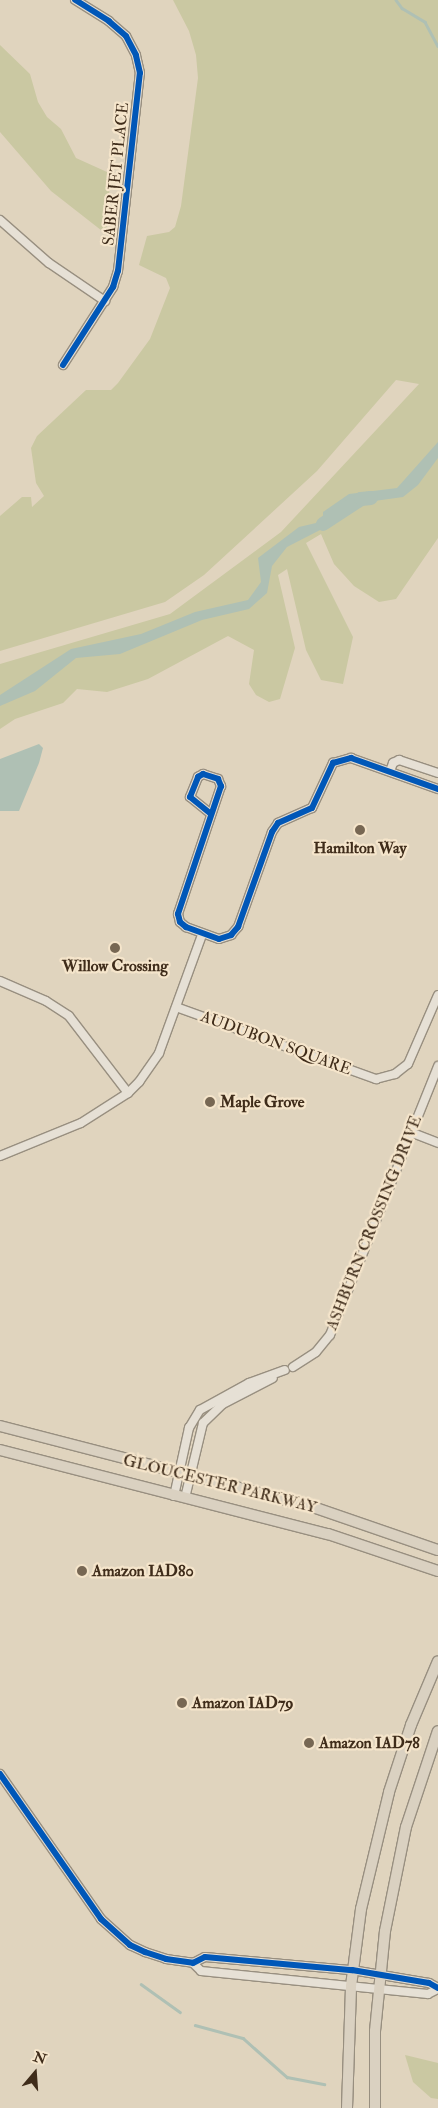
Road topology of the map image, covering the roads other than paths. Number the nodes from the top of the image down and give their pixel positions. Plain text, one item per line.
1 (75, 0) edge
2 (0, 220) edge
3 (104, 301) junction
4 (63, 365) dead end
5 (390, 772) junction
6 (438, 773) edge
7 (438, 789) edge
8 (211, 814) junction
9 (202, 935) junction
10 (0, 981) edge
11 (438, 995) edge
12 (176, 1007) junction
13 (438, 1066) edge
14 (128, 1093) junction
15 (410, 1132) junction
16 (438, 1143) edge
17 (0, 1156) edge
18 (293, 1367) dead end
19 (0, 1426) edge
20 (0, 1450) edge
21 (178, 1473) junction
22 (189, 1475) junction
23 (174, 1496) junction
24 (185, 1498) junction
25 (438, 1550) edge
26 (438, 1570) edge
27 (438, 1661) edge
28 (438, 1731) edge
29 (0, 1774) edge
30 (193, 1963) junction
31 (352, 1970) junction
32 (379, 1975) junction
33 (351, 1986) junction
34 (438, 1988) edge
35 (378, 1990) junction
36 (347, 2108) edge
37 (375, 2108) edge

1 - 3 street, SABER JET PLACE
2 - 3 street
3 - 4 street, SABER JET PLACE
5 - 6 street
5 - 7 street
5 - 9 street
8 - 8 street
8 - 9 street
9 - 12 street
10 - 14 street
11 - 12 street, AUDUBON SQUARE
12 - 14 street
13 - 15 street, ASHBURN CROSSING DRIVE
14 - 17 street
15 - 16 street
15 - 18 street, ASHBURN CROSSING DRIVE
19 - 21 main road, GLOUCESTER PARKWAY
20 - 23 main road, GLOUCESTER PARKWAY
21 - 22 main road, GLOUCESTER PARKWAY
21 - 22 street
21 - 23 street
22 - 24 street
22 - 25 main road, GLOUCESTER PARKWAY
23 - 24 main road, GLOUCESTER PARKWAY
24 - 26 main road, GLOUCESTER PARKWAY
27 - 31 main road
28 - 32 main road
29 - 30 street
30 - 31 street
30 - 33 street
31 - 32 street
31 - 33 main road
32 - 34 street
32 - 35 main road
33 - 35 street
33 - 36 main road
34 - 35 street
35 - 37 main road

